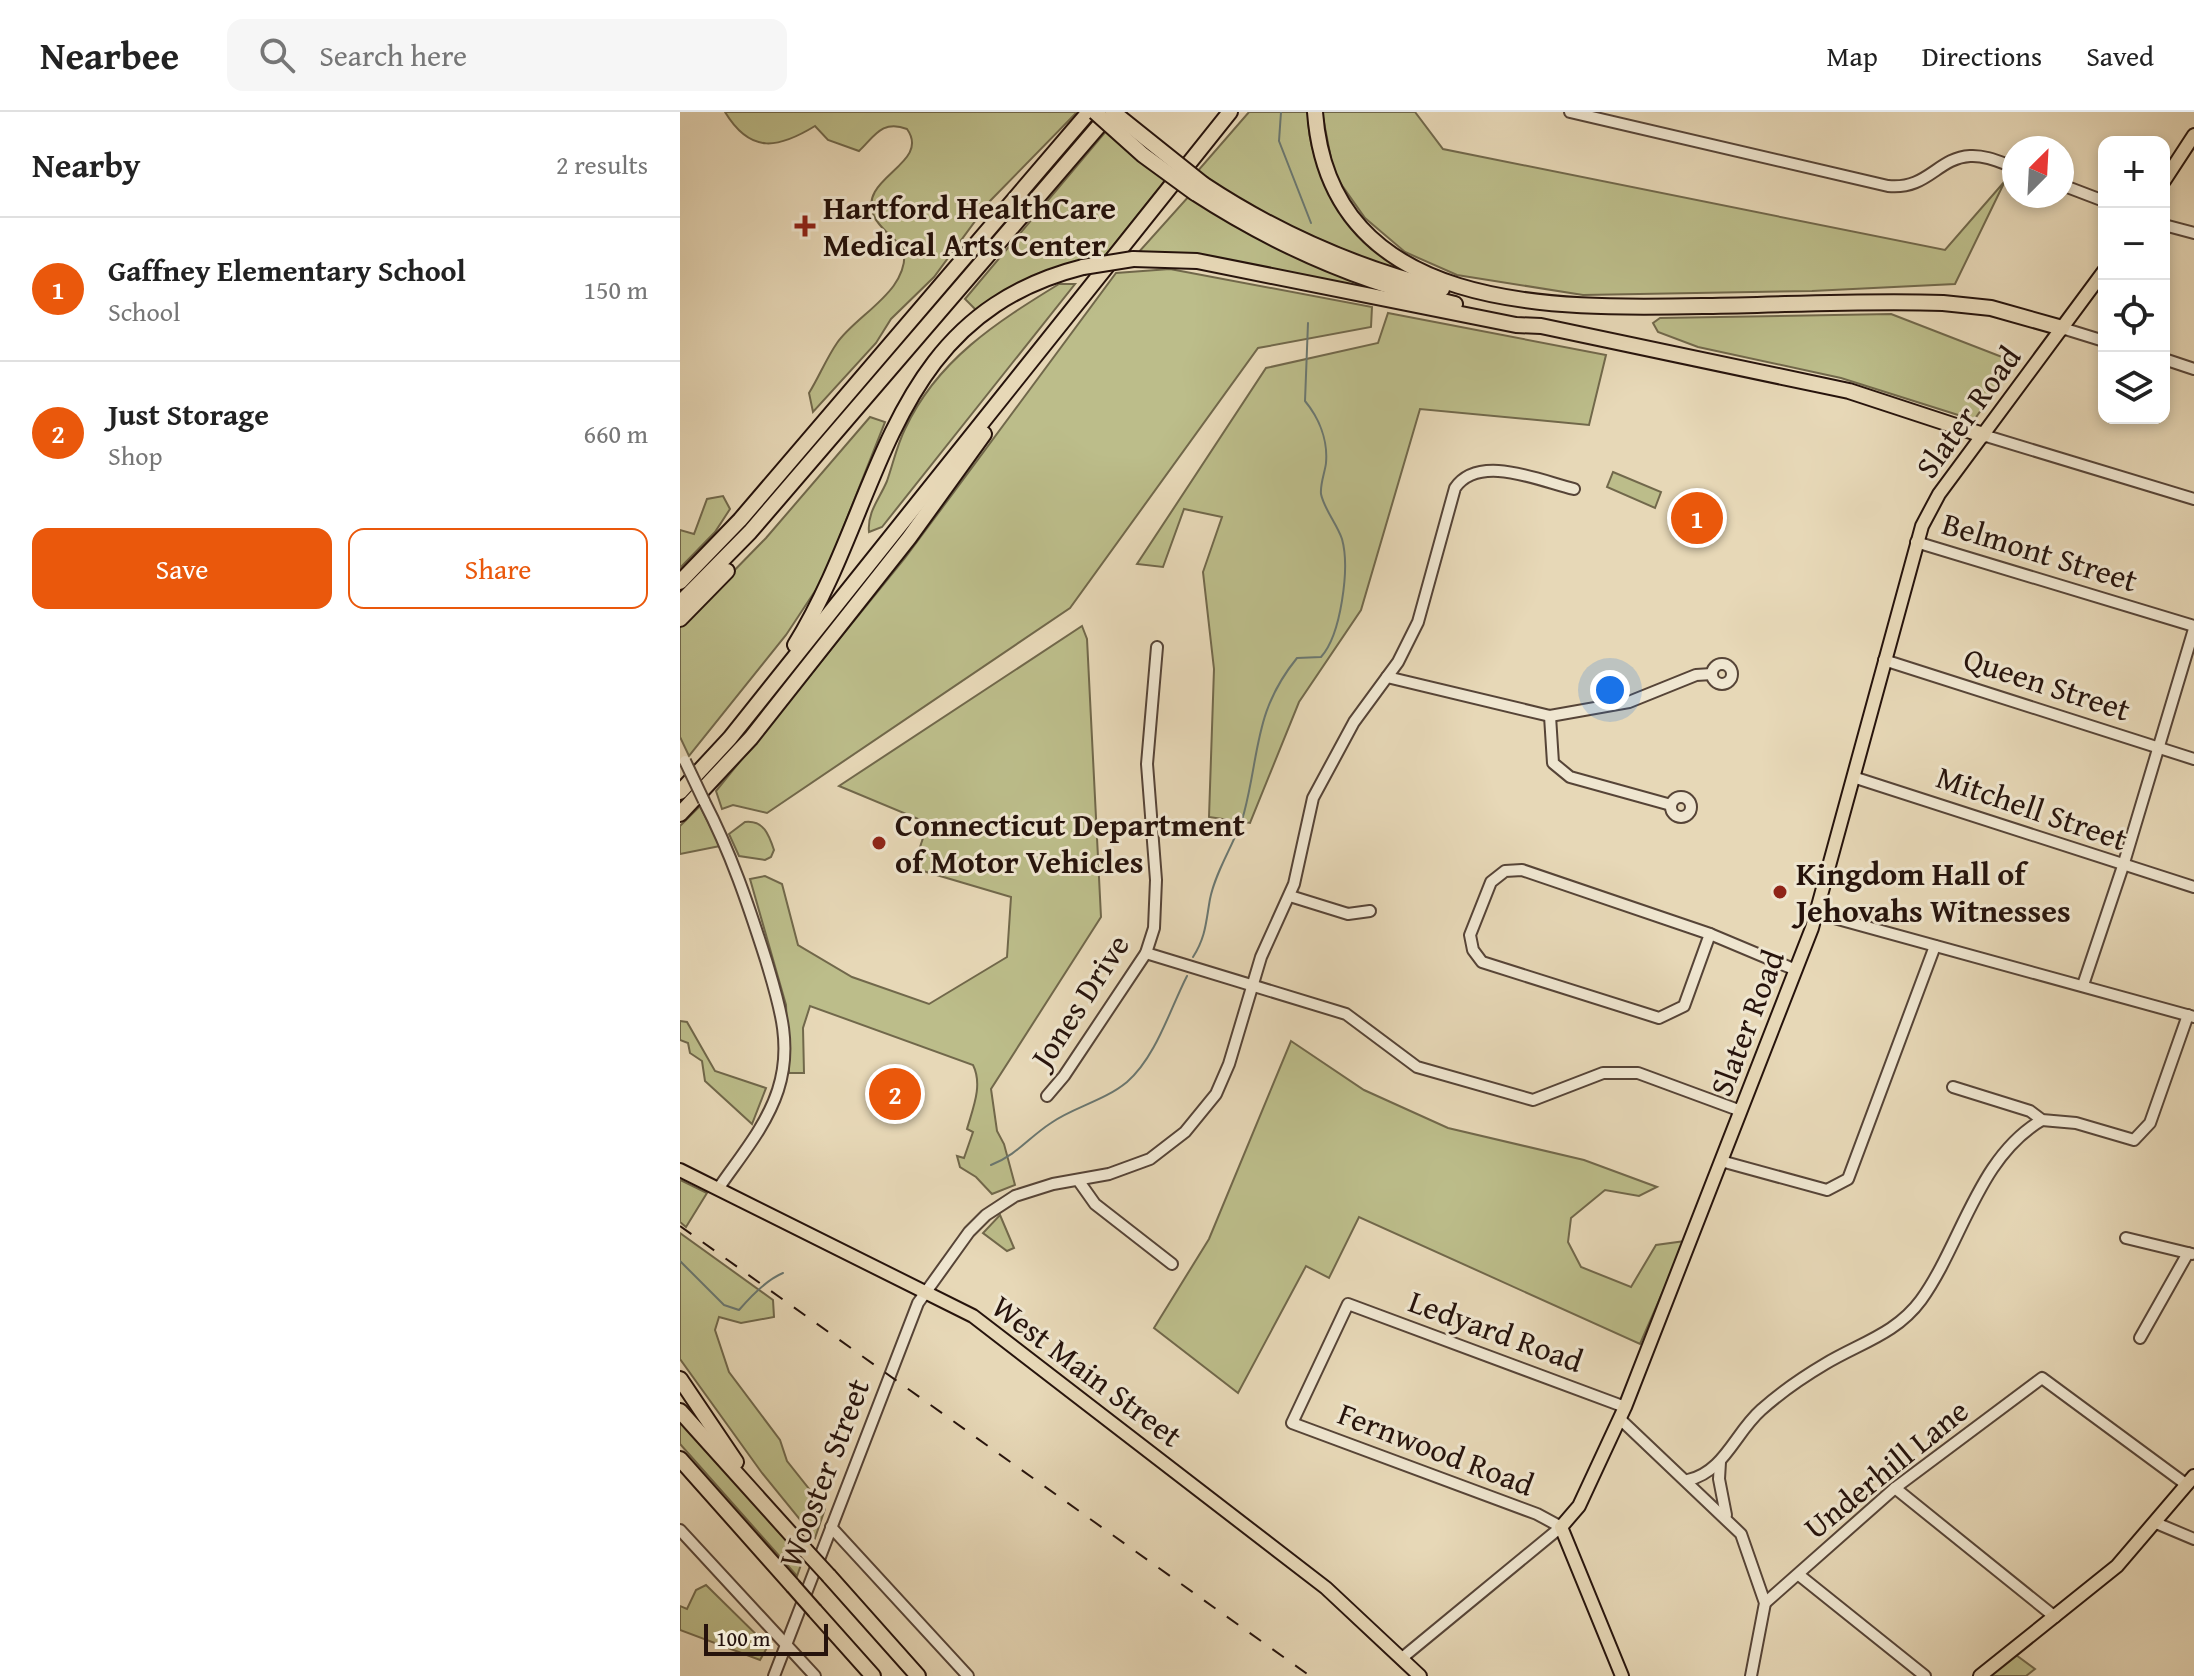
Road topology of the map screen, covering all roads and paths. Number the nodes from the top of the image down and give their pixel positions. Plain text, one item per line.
1 (1089, 112) edge
2 (1095, 112) edge
3 (1112, 112) edge
4 (1230, 112) edge
5 (1315, 112) edge
6 (1570, 112) edge
7 (2194, 135) edge
8 (2002, 163) edge
9 (2170, 172) edge
10 (1199, 188) junction
11 (2074, 190) edge
12 (2098, 199) edge
13 (2170, 227) edge
14 (2194, 233) edge
15 (2098, 279) edge
16 (1490, 296) junction
17 (1541, 326) junction
18 (2062, 328) junction
19 (2098, 339) edge
20 (2170, 361) edge
21 (2194, 369) edge
22 (1010, 388) junction
23 (1983, 435) junction
24 (802, 473) junction
25 (1574, 489) dead end
26 (2194, 499) edge
27 (1916, 542) junction
28 (680, 582) edge
29 (680, 603) edge
30 (680, 619) edge
31 (2194, 628) edge
32 (1157, 647) dead end
33 (1884, 660) junction
34 (1712, 674) dead end
35 (1387, 677) junction
36 (779, 678) junction
37 (1550, 716) junction
38 (2160, 749) junction
39 (682, 756) edge
40 (2194, 759) edge
41 (1853, 777) junction
42 (680, 792) edge
43 (1671, 805) dead end
44 (680, 814) edge
45 (2123, 866) junction
46 (2194, 887) edge
47 (1290, 896) junction
48 (1370, 911) dead end
49 (1816, 913) junction
50 (1710, 934) junction
51 (1935, 946) junction
52 (1146, 953) junction
53 (1796, 970) junction
54 (1252, 984) junction
55 (2083, 985) junction
56 (2191, 1016) edge
57 (1953, 1087) dead end
58 (1047, 1096) dead end
59 (1741, 1111) junction
60 (2042, 1120) junction
61 (1721, 1161) junction
62 (680, 1170) edge
63 (1078, 1180) junction
64 (718, 1189) junction
65 (2126, 1238) dead end
66 (2191, 1254) edge
67 (1172, 1264) dead end
68 (925, 1290) junction
69 (2140, 1338) dead end
70 (680, 1379) edge
71 (680, 1411) edge
72 (1622, 1413) junction
73 (1292, 1423) joint
74 (680, 1451) edge
75 (680, 1459) edge
76 (1720, 1462) junction
77 (1688, 1480) junction
78 (2190, 1480) edge
79 (706, 1488) junction
80 (1895, 1488) junction
81 (1727, 1517) junction
82 (779, 1521) junction
83 (2156, 1523) junction
84 (831, 1527) junction
85 (1561, 1527) junction
86 (680, 1530) edge
87 (2194, 1539) edge
88 (1799, 1575) junction
89 (1765, 1603) junction
90 (2055, 1617) junction
91 (786, 1644) junction
92 (1402, 1658) junction
93 (774, 1676) edge
94 (815, 1676) edge
95 (873, 1676) edge
96 (918, 1676) edge
97 (968, 1676) edge
98 (1420, 1676) edge
99 (1622, 1676) edge
100 (1751, 1676) edge
101 (1925, 1676) edge
102 (1980, 1676) edge

1 - 28 highway
2 - 10 highway, bridge
3 - 10 highway, bridge
3 - 24 highway
4 - 22 highway
5 - 16 highway
6 - 8 street
7 - 9 main road
10 - 16 highway
10 - 17 highway
11 - 12 street
13 - 14 street
15 - 18 main road, Slater Road
16 - 18 highway
17 - 23 highway
17 - 36 highway, bridge
18 - 19 street
18 - 23 main road, Slater Road
20 - 21 street
22 - 36 highway
22 - 44 highway
23 - 26 street
23 - 27 main road, Slater Road
24 - 29 highway
24 - 30 highway
25 - 35 street, Wooster Street
27 - 31 street, Belmont Street
27 - 33 main road, Slater Road
31 - 38 street
32 - 52 street, Jones Drive
33 - 38 street, Queen Street
33 - 41 main road, Slater Road
34 - 37 street
35 - 37 street
35 - 47 street, Wooster Street
36 - 42 highway
37 - 43 street
38 - 40 street, Queen Street
38 - 45 street
39 - 64 street, bridge
41 - 45 street, Mitchell Street
41 - 49 main road, Slater Road
45 - 46 street, Mitchell Street
45 - 55 street
47 - 48 street
47 - 54 street, Wooster Street
49 - 51 street
49 - 53 main road, Slater Road
50 - 50 street
50 - 53 street
51 - 55 street
51 - 61 street
52 - 54 street
52 - 58 street, Jones Drive
53 - 59 main road, Slater Road
54 - 59 street
54 - 63 street, Wooster Street
55 - 56 street
56 - 60 street
57 - 60 street
59 - 61 main road, Slater Road
60 - 76 street
61 - 72 main road, Slater Road
62 - 64 main road, West Main Street
63 - 67 street
63 - 68 street, Wooster Street
64 - 68 main road, West Main Street
65 - 66 street
66 - 69 street
68 - 84 street, Wooster Street
68 - 92 main road, West Main Street
70 - 82 highway
71 - 82 highway
72 - 73 street, Ledyard Road
72 - 77 street
72 - 85 main road, Slater Road
73 - 85 street, Fernwood Road
74 - 79 highway
75 - 79 highway
76 - 77 street
76 - 81 street
77 - 81 street
78 - 80 street, Underhill Lane
78 - 83 main road
79 - 95 highway, bridge
80 - 88 street, Underhill Lane
80 - 90 street
81 - 89 street
82 - 96 highway, bridge
83 - 87 street
83 - 90 main road
84 - 91 street, Wooster Street
84 - 97 street
85 - 92 street, Slater Road
85 - 99 main road
86 - 91 street
88 - 89 street, Underhill Lane
88 - 101 street
89 - 100 street
90 - 102 main road
91 - 93 street, Wooster Street
91 - 94 street
92 - 98 main road, West Main Street

